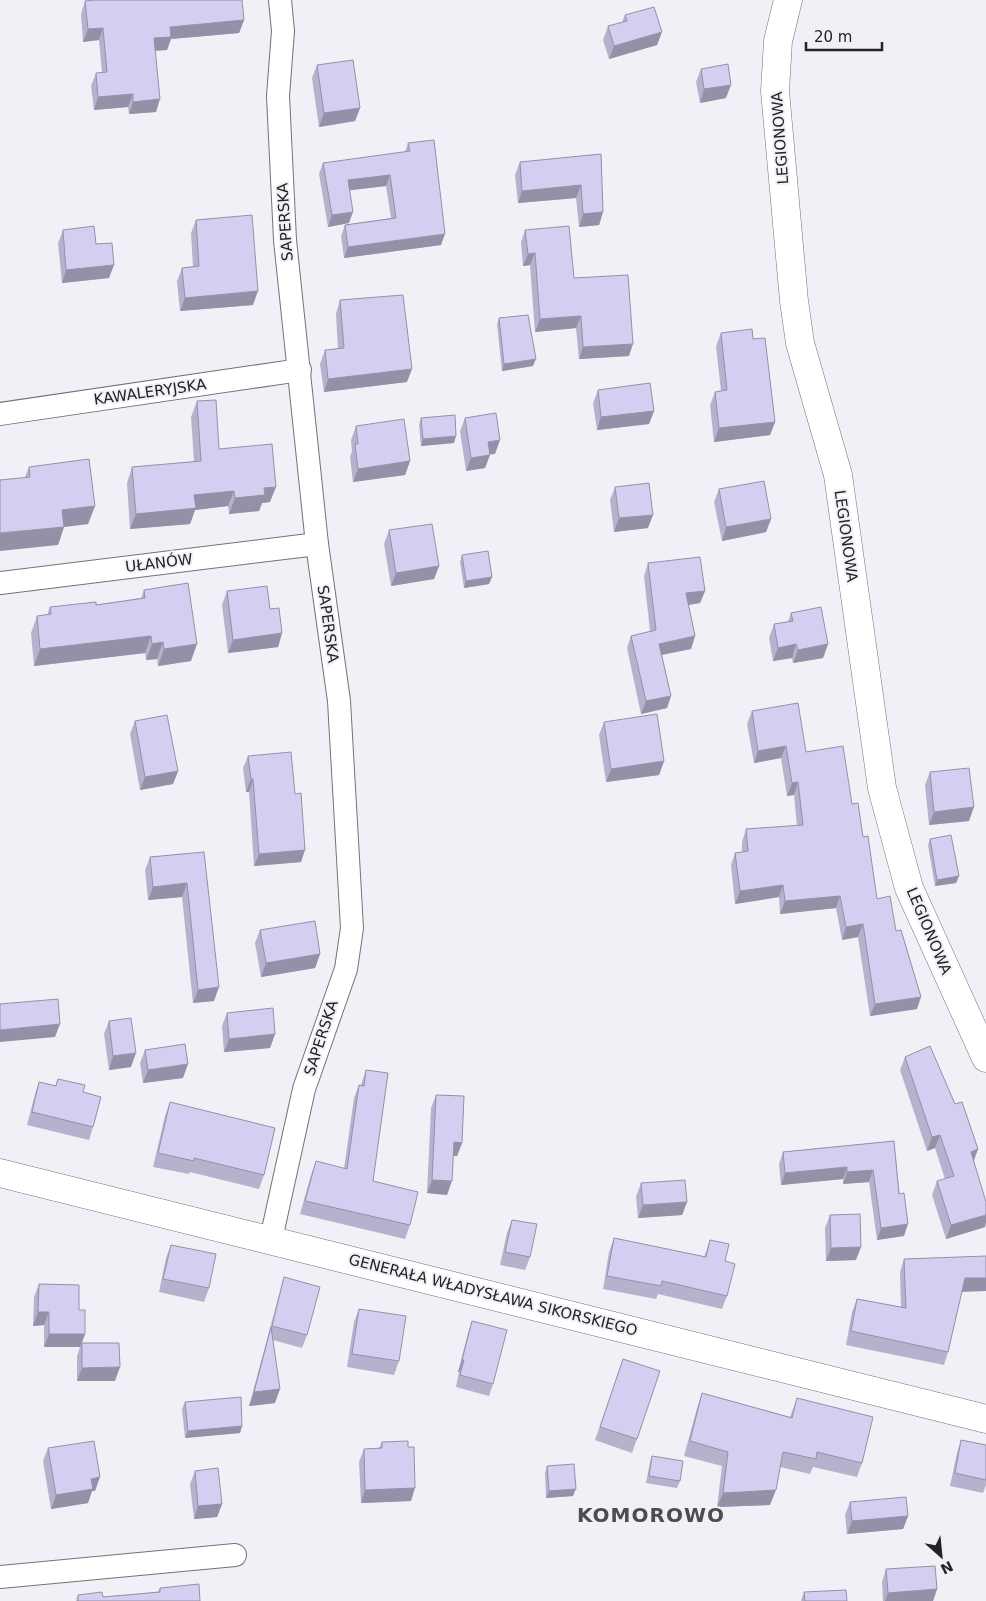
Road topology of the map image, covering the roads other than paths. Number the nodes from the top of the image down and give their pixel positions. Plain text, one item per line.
1 (280, 0) edge
2 (788, 0) edge
3 (300, 370) junction
4 (0, 414) edge
5 (317, 544) junction
6 (0, 583) edge
7 (986, 1058) edge
8 (0, 1173) edge
9 (271, 1239) junction
10 (986, 1419) edge
11 (235, 1555) dead end
12 (0, 1577) edge

1 - 3 street, SAPERSKA
2 - 7 street, LEGIONOWA
3 - 4 street, KAWALERYJSKA
3 - 5 street, SAPERSKA
5 - 6 street, UŁANÓW
5 - 9 street, SAPERSKA
8 - 9 street, GENERAŁA WŁADYSŁAWA SIKORSKIEGO
9 - 10 street, GENERAŁA WŁADYSŁAWA SIKORSKIEGO
11 - 12 street

